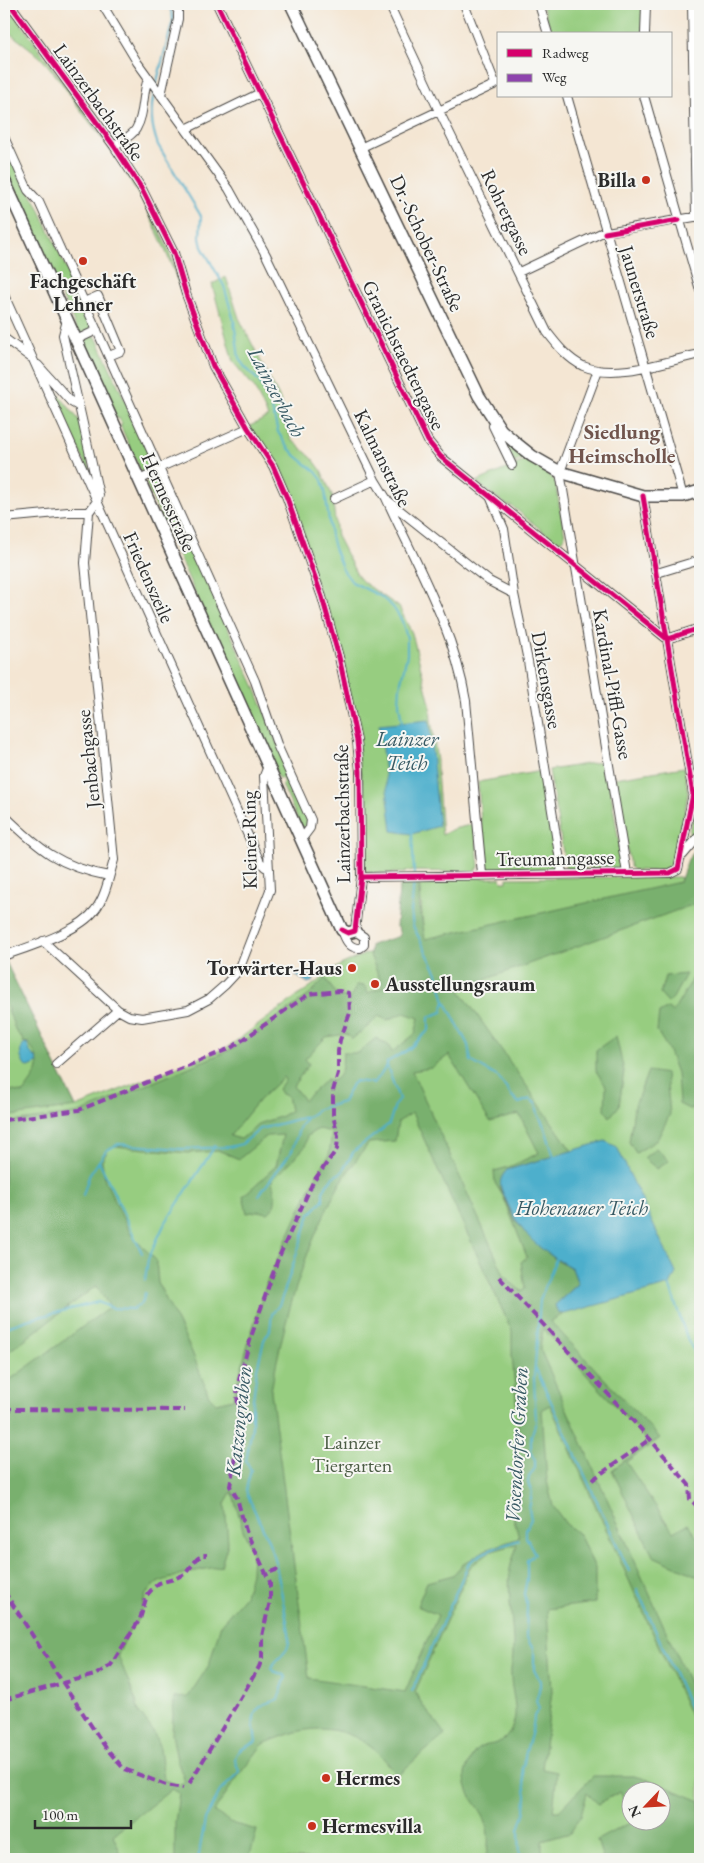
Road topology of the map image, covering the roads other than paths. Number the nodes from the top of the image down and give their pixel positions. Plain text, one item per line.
1 (10, 4) edge
2 (102, 4) edge
3 (174, 4) edge
4 (217, 4) edge
5 (291, 4) edge
6 (389, 4) edge
7 (464, 4) edge
8 (539, 4) edge
9 (646, 4) edge
10 (692, 4) edge
11 (547, 32) edge
12 (645, 32) edge
13 (150, 81) junction
14 (496, 83) edge
15 (260, 93) junction
16 (159, 94) junction
17 (568, 98) edge
18 (645, 98) edge
19 (438, 109) junction
20 (186, 129) junction
21 (4, 137) edge
22 (114, 146) junction
23 (360, 148) junction
24 (4, 180) edge
25 (698, 217) edge
26 (679, 220) junction
27 (605, 233) junction
28 (519, 272) junction
29 (700, 290) edge
30 (4, 296) edge
31 (84, 302) junction
32 (67, 320) junction
33 (97, 330) junction
34 (4, 338) edge
35 (76, 340) junction
36 (700, 354) edge
37 (109, 356) junction
38 (32, 358) junction
39 (645, 366) junction
40 (598, 370) junction
41 (479, 396) junction
42 (78, 406) junction
43 (248, 428) junction
44 (512, 465) dead end
45 (159, 468) junction
46 (560, 472) junction
47 (139, 480) junction
48 (375, 480) junction
49 (700, 491) edge
50 (489, 494) junction
51 (643, 496) junction
52 (683, 496) junction
53 (386, 498) junction
54 (334, 499) dead end
55 (97, 501) junction
56 (89, 512) junction
57 (4, 518) edge
58 (700, 560) edge
59 (576, 565) junction
60 (657, 573) junction
61 (514, 594) junction
62 (700, 628) edge
63 (667, 639) junction
64 (268, 766) junction
65 (693, 794) junction
66 (4, 815) edge
67 (700, 824) edge
68 (700, 835) edge
69 (301, 840) junction
70 (682, 857) junction
71 (270, 869) junction
72 (361, 873) junction
73 (562, 873) junction
74 (627, 873) junction
75 (482, 874) junction
76 (109, 876) junction
77 (342, 930) junction
78 (355, 930) junction
79 (43, 941) junction
80 (4, 956) edge
81 (118, 1010) junction
82 (56, 1064) dead end

1 - 22 street, Lainzerbachstraße
2 - 13 street
3 - 16 street
4 - 15 street, Granichstaedtengasse
5 - 23 street, Dr.-Schober-Straße
6 - 19 street, Rohrergasse
7 - 14 street
8 - 11 street
9 - 12 street
10 - 25 street
13 - 16 street, Kalmanstraße
13 - 22 street
14 - 19 street
15 - 20 street
15 - 50 street, Granichstaedtengasse
16 - 20 street, Kalmanstraße
17 - 27 street, Jaunerstraße
18 - 26 street
19 - 23 street
19 - 28 street, Rohrergasse
20 - 48 street, Kalmanstraße
21 - 31 street, Hermesstraße
22 - 43 street, Lainzerbachstraße
23 - 41 street, Dr.-Schober-Straße
24 - 32 street, Hermesstraße
25 - 26 street
26 - 27 street
26 - 29 street
27 - 28 street
27 - 39 street, Jaunerstraße
28 - 40 street, Rohrergasse
30 - 38 street, Friedenszeile
31 - 33 street, Hermesstraße
31 - 37 street
32 - 35 street, Hermesstraße
32 - 42 street
33 - 35 street
33 - 37 street, Hermesstraße
34 - 38 street
35 - 47 street, Hermesstraße
36 - 39 street, Rohrergasse
37 - 45 street, Hermesstraße
38 - 42 street
38 - 55 street, Friedenszeile
39 - 40 street, Rohrergasse
39 - 52 street, Jaunerstraße
40 - 46 street
41 - 44 street
41 - 46 street, Dr.-Schober-Straße
42 - 55 street
43 - 45 street
43 - 72 street, Lainzerbachstraße
45 - 47 street
45 - 69 street, Hermesstraße
46 - 51 street, Dr.-Schober-Straße
46 - 59 street, Kardinal-Piffl-Gasse
47 - 64 street, Hermesstraße
48 - 53 street, Kalmanstraße
48 - 54 street
49 - 52 street, Dr.-Schober-Straße
50 - 59 street, Granichstaedtengasse
50 - 61 street, Dirkensgasse
51 - 52 street, Dr.-Schober-Straße
51 - 60 street
53 - 61 street
53 - 75 street, Kalmanstraße
55 - 56 street
55 - 71 street, Friedenszeile
56 - 57 street
56 - 76 street, Jenbachgasse
58 - 60 street
59 - 63 street, Granichstaedtengasse
59 - 74 street, Kardinal-Piffl-Gasse
60 - 63 street
61 - 73 street, Dirkensgasse
62 - 63 street
63 - 65 street
64 - 69 street, Hermesstraße
64 - 71 street, Kleiner Ring
65 - 67 street
65 - 70 street
66 - 76 street
68 - 70 street
69 - 77 street, Hermesstraße
70 - 74 street, Treumanngasse
71 - 81 street, Kleiner Ring
72 - 75 street, Treumanngasse
72 - 78 street, Lainzerbachstraße
73 - 74 street, Treumanngasse
73 - 75 street, Treumanngasse
76 - 79 street, Jenbachgasse
77 - 78 street
77 - 78 street, Hermesstraße
79 - 80 street, Jenbachgasse
79 - 81 street, Kleiner Ring
81 - 82 street

